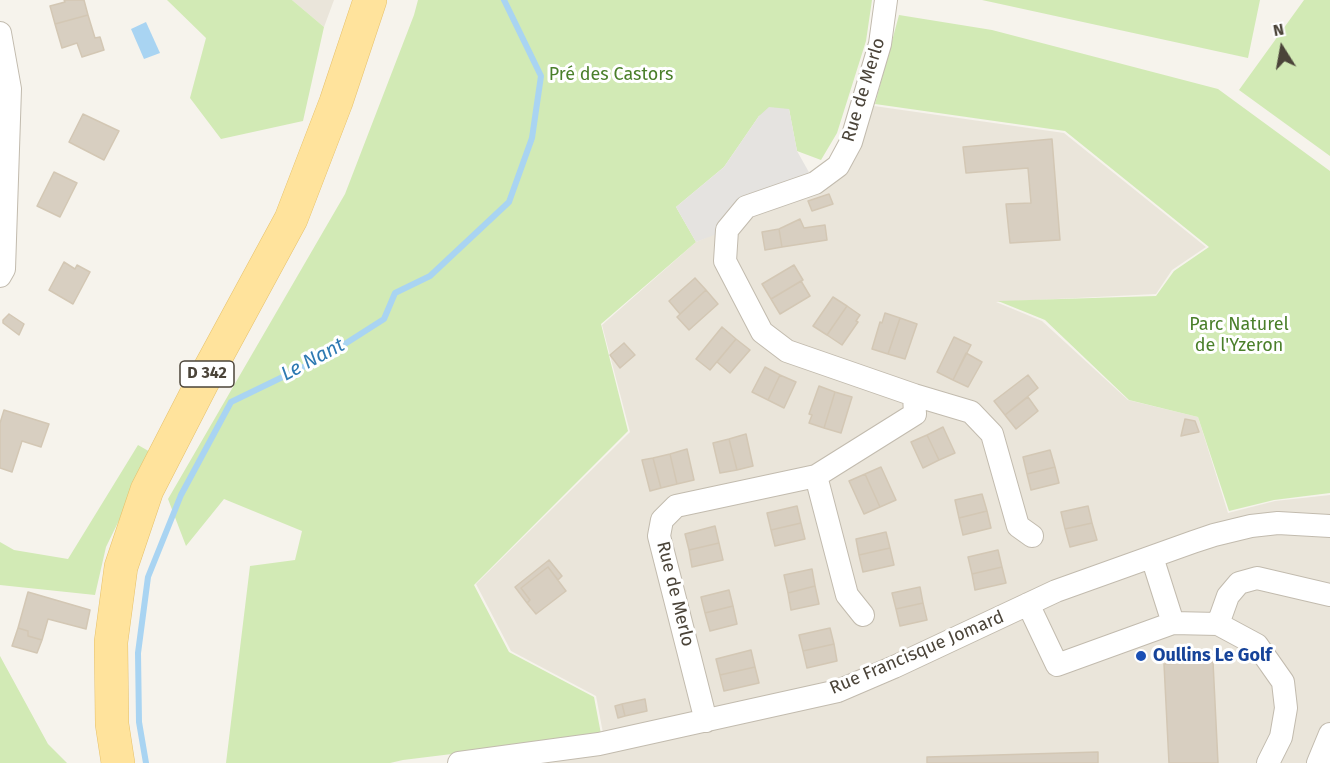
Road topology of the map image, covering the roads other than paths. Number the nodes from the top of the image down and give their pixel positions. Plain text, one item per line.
1 (370, 0) edge
2 (886, 0) edge
3 (0, 33) edge
4 (0, 276) edge
5 (914, 395) junction
6 (816, 476) junction
7 (1330, 526) edge
8 (1032, 536) dead end
9 (1152, 557) junction
10 (1330, 595) edge
11 (1028, 604) junction
12 (863, 615) dead end
13 (1173, 623) junction
14 (1218, 624) junction
15 (706, 721) junction
16 (1330, 734) edge
17 (118, 763) edge
18 (459, 763) edge
19 (1268, 763) edge
20 (1318, 763) edge

1 - 17 main road, D 342
2 - 5 street, Rue de Merlo
3 - 4 street
5 - 6 street, Rue de Merlo
5 - 8 street, Rue de Merlo
6 - 12 street
6 - 15 street, Rue de Merlo
7 - 9 street, Rue Francisque Jomard
9 - 11 street, Rue Francisque Jomard
9 - 13 street
10 - 14 street
11 - 13 street
11 - 15 street, Rue Francisque Jomard
13 - 14 street
14 - 19 street
15 - 18 street, Rue Francisque Jomard
16 - 20 street

